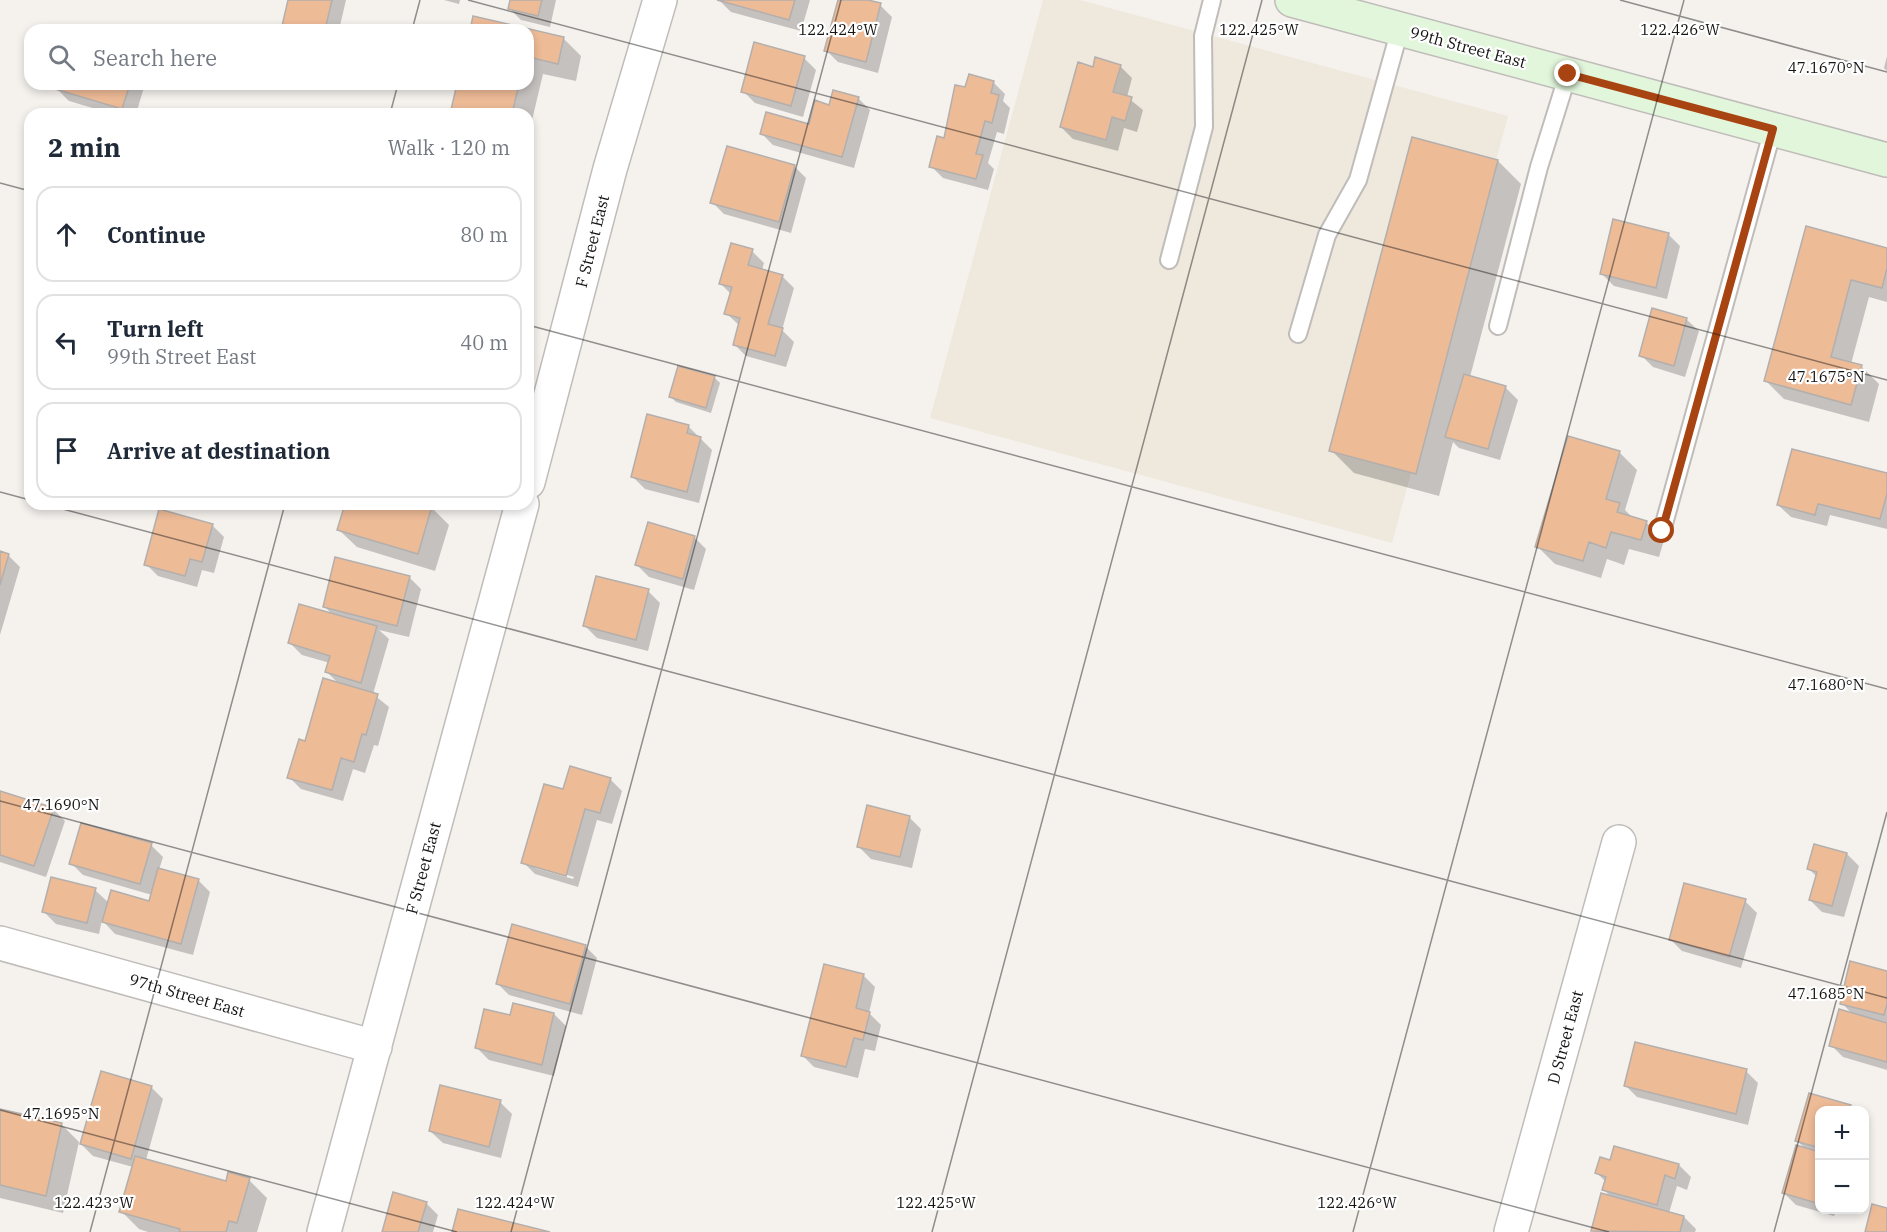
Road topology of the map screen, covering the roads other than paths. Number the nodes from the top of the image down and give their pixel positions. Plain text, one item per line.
1 (660, 0) edge
2 (1212, 0) edge
3 (1293, 0) edge
4 (1400, 29) junction
5 (1568, 74) junction
6 (1773, 129) junction
7 (1887, 160) edge
8 (1169, 260) dead end
9 (1498, 326) dead end
10 (1298, 334) dead end
11 (534, 459) edge
12 (520, 510) edge
13 (1662, 531) dead end
14 (1619, 842) dead end
15 (0, 943) edge
16 (375, 1047) junction
17 (324, 1232) edge
18 (1511, 1232) edge

1 - 11 street, F Street East
2 - 8 lane
3 - 4 street, 99th Street East
4 - 5 street, 99th Street East
4 - 10 lane
5 - 6 street, 99th Street East
5 - 9 lane
6 - 7 street, 99th Street East
6 - 13 lane
12 - 16 street, F Street East
14 - 18 street, D Street East
15 - 16 street, 97th Street East
16 - 17 street, F Street East

